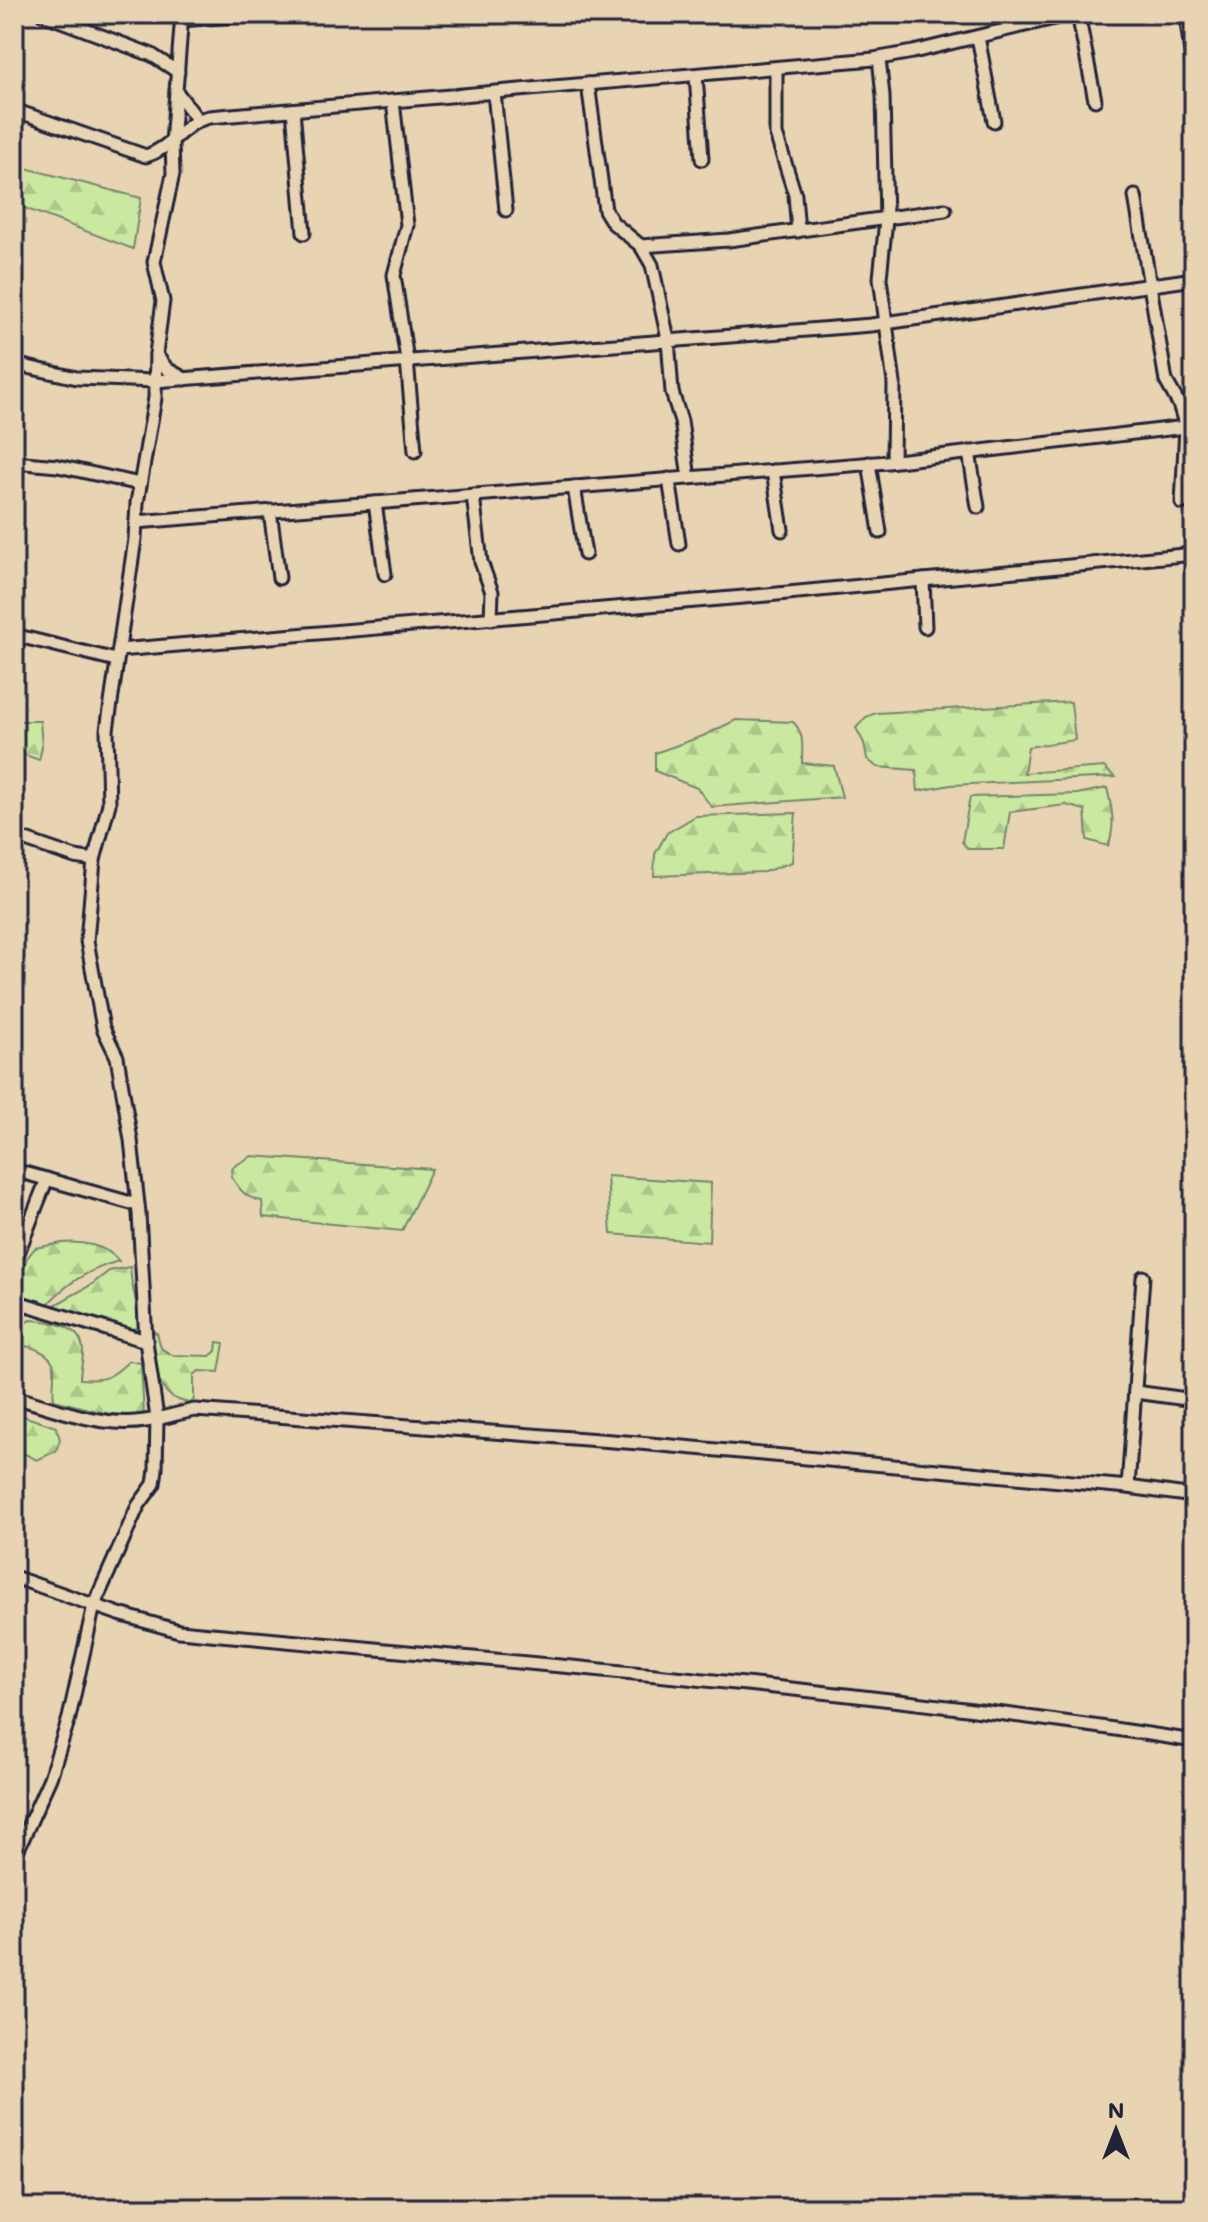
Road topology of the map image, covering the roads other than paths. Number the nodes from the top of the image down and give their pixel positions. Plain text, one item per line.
1 (43, 14) edge
2 (260, 14) edge
3 (1071, 14) edge
4 (1078, 14) edge
5 (1186, 14) edge
6 (181, 17) edge
7 (978, 37) junction
8 (879, 58) junction
9 (776, 68) junction
10 (178, 72) junction
11 (696, 75) junction
12 (1194, 76) edge
13 (588, 84) junction
14 (176, 91) junction
15 (494, 93) junction
16 (1095, 100) dead end
17 (393, 101) junction
18 (14, 110) edge
19 (293, 110) junction
20 (197, 119) junction
21 (994, 121) dead end
22 (172, 143) junction
23 (702, 159) dead end
24 (1135, 196) dead end
25 (506, 210) dead end
26 (945, 210) dead end
27 (886, 220) junction
28 (798, 231) junction
29 (304, 233) dead end
30 (641, 246) junction
31 (1194, 279) edge
32 (1150, 285) junction
33 (887, 322) junction
34 (668, 339) junction
35 (156, 354) junction
36 (407, 360) junction
37 (14, 364) edge
38 (186, 379) junction
39 (155, 381) junction
40 (1190, 427) edge
41 (415, 451) dead end
42 (969, 452) junction
43 (893, 461) junction
44 (14, 462) edge
45 (869, 463) junction
46 (773, 471) junction
47 (689, 478) junction
48 (669, 479) junction
49 (140, 484) junction
50 (574, 487) junction
51 (473, 495) junction
52 (375, 503) junction
53 (1182, 503) dead end
54 (978, 507) dead end
55 (270, 511) junction
56 (136, 522) junction
57 (782, 530) dead end
58 (880, 532) dead end
59 (679, 544) dead end
60 (585, 554) dead end
61 (1194, 554) edge
62 (385, 574) dead end
63 (279, 578) dead end
64 (923, 580) junction
65 (491, 619) junction
66 (925, 627) dead end
67 (14, 635) edge
68 (118, 655) junction
69 (14, 836) edge
70 (94, 860) junction
71 (14, 1170) edge
72 (47, 1179) junction
73 (138, 1205) junction
74 (14, 1263) edge
75 (1143, 1277) dead end
76 (14, 1301) edge
77 (146, 1341) junction
78 (1135, 1392) junction
79 (14, 1397) edge
80 (1194, 1400) edge
81 (157, 1418) junction
82 (1128, 1487) junction
83 (1194, 1496) edge
84 (14, 1577) edge
85 (94, 1605) junction
86 (1194, 1741) edge
87 (17, 1839) edge
88 (14, 1858) edge

1 - 10 street
2 - 6 street
3 - 7 street
4 - 16 street
5 - 12 street
6 - 10 street
7 - 8 street
7 - 21 street
8 - 9 street
8 - 27 street
9 - 11 street
9 - 28 street
10 - 14 street
11 - 13 street
11 - 23 street
13 - 15 street
13 - 30 street
14 - 20 street
14 - 22 street
15 - 17 street
15 - 25 street
17 - 19 street
17 - 36 street
18 - 22 street
19 - 20 street
19 - 29 street
20 - 22 street
22 - 35 street
24 - 32 street
26 - 27 street
27 - 28 street
27 - 33 street
28 - 30 street
30 - 34 street
31 - 32 street
32 - 33 street
32 - 40 street
33 - 34 street
33 - 43 street
34 - 36 street
34 - 47 street
35 - 38 street
35 - 39 street
36 - 38 street
36 - 41 street
37 - 39 street
38 - 39 street
39 - 49 street
40 - 42 street
40 - 53 street
42 - 43 street
42 - 54 street
43 - 45 street
44 - 49 street
45 - 46 street
45 - 58 street
46 - 47 street
46 - 57 street
47 - 48 street
48 - 50 street
48 - 59 street
49 - 56 street
50 - 51 street
50 - 60 street
51 - 52 street
51 - 65 street
52 - 55 street
52 - 62 street
55 - 56 street
55 - 63 street
56 - 68 street
61 - 64 street
64 - 65 street
64 - 66 street
65 - 68 street
67 - 68 street
68 - 70 street
69 - 70 street
70 - 73 street
71 - 72 street
72 - 73 street
72 - 74 street
73 - 77 street
75 - 78 street
76 - 77 street
77 - 81 street
78 - 80 street
78 - 82 street
79 - 81 street
81 - 82 street
81 - 85 street
82 - 83 street
84 - 85 street
85 - 86 street
85 - 87 street
87 - 88 street

